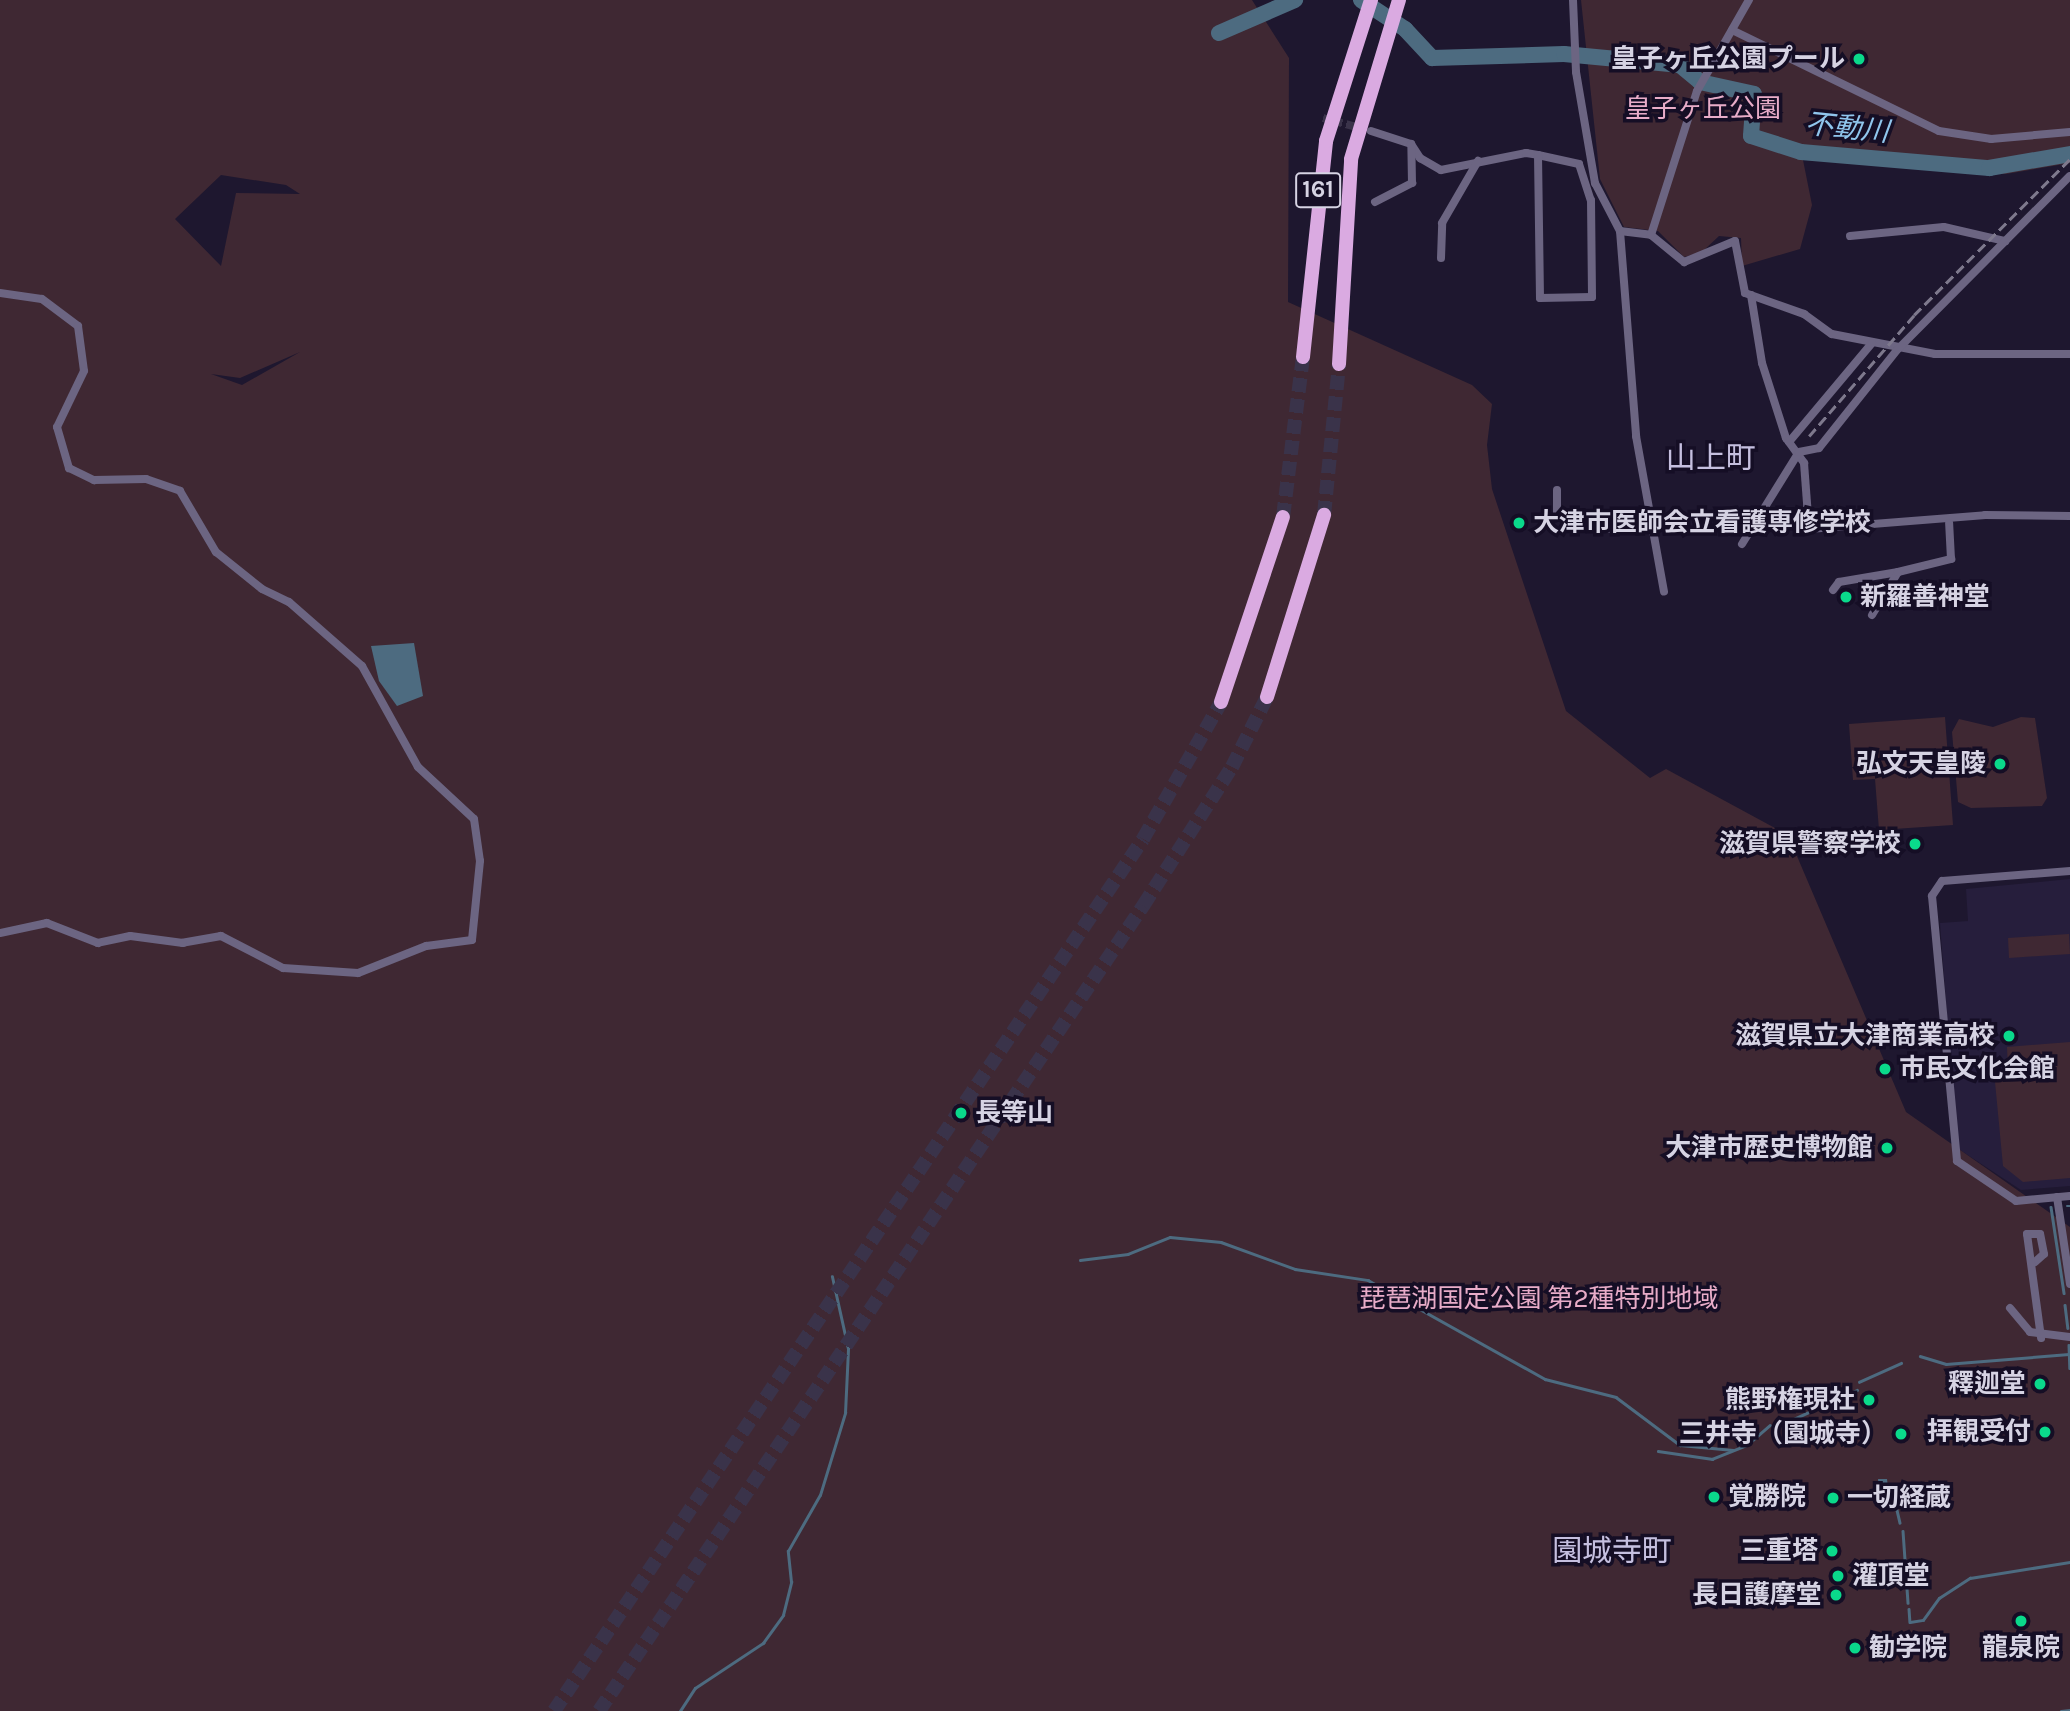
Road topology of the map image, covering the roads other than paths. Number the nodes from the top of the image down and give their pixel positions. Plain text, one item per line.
1 (1371, 0) edge
2 (1399, 0) edge
3 (1573, 0) edge
4 (1749, 0) edge
5 (1732, 30) junction
6 (1371, 131) tunnel mouth
7 (2070, 132) edge
8 (1411, 144) junction
9 (1538, 155) junction
10 (1478, 161) junction
11 (2070, 176) edge
12 (1375, 202) dead end
13 (1604, 202) junction
14 (1591, 206) junction
15 (1620, 231) junction
16 (1651, 235) junction
17 (1850, 236) dead end
18 (2005, 241) junction
19 (1441, 258) dead end
20 (0, 293) edge
21 (1751, 295) junction
22 (1872, 343) junction
23 (1897, 350) junction
24 (2070, 354) edge
25 (1303, 357) tunnel mouth
26 (1339, 364) tunnel mouth
27 (1789, 442) junction
28 (1799, 452) junction
29 (1557, 490) dead end
30 (1324, 515) tunnel mouth
31 (2070, 516) edge
32 (1283, 517) tunnel mouth
33 (1646, 518) junction
34 (1950, 523) junction
35 (1742, 544) dead end
36 (1898, 572) junction
37 (1833, 590) dead end
38 (1664, 592) dead end
39 (1872, 615) dead end
40 (1267, 697) tunnel mouth
41 (1222, 702) tunnel mouth
42 (2070, 870) edge
43 (0, 933) edge
44 (2070, 1196) edge
45 (2057, 1197) junction
46 (2068, 1253) edge
47 (2035, 1262) dead end
48 (2070, 1284) edge
49 (2010, 1308) dead end
50 (2070, 1337) edge
51 (2041, 1338) junction

1 - 25 highway, 161
2 - 26 highway, 161
3 - 13 street
4 - 5 street
5 - 7 street
5 - 16 street
6 - 8 street
8 - 10 street
8 - 12 street
9 - 10 street
9 - 14 street
9 - 14 street
10 - 19 street
11 - 18 street
13 - 14 street
13 - 15 street
15 - 16 street
15 - 33 street
16 - 21 street
17 - 18 street
18 - 23 street
20 - 43 street
21 - 22 street
21 - 27 street
22 - 23 street
22 - 27 street
23 - 24 street
23 - 28 street
27 - 28 street
28 - 34 street
28 - 35 street
29 - 33 street
30 - 40 highway
31 - 34 street
32 - 41 highway
33 - 38 street
34 - 36 street
36 - 37 street
36 - 39 street
42 - 45 street
44 - 45 street
45 - 46 street
46 - 48 street
47 - 51 street
49 - 51 street
50 - 51 street

